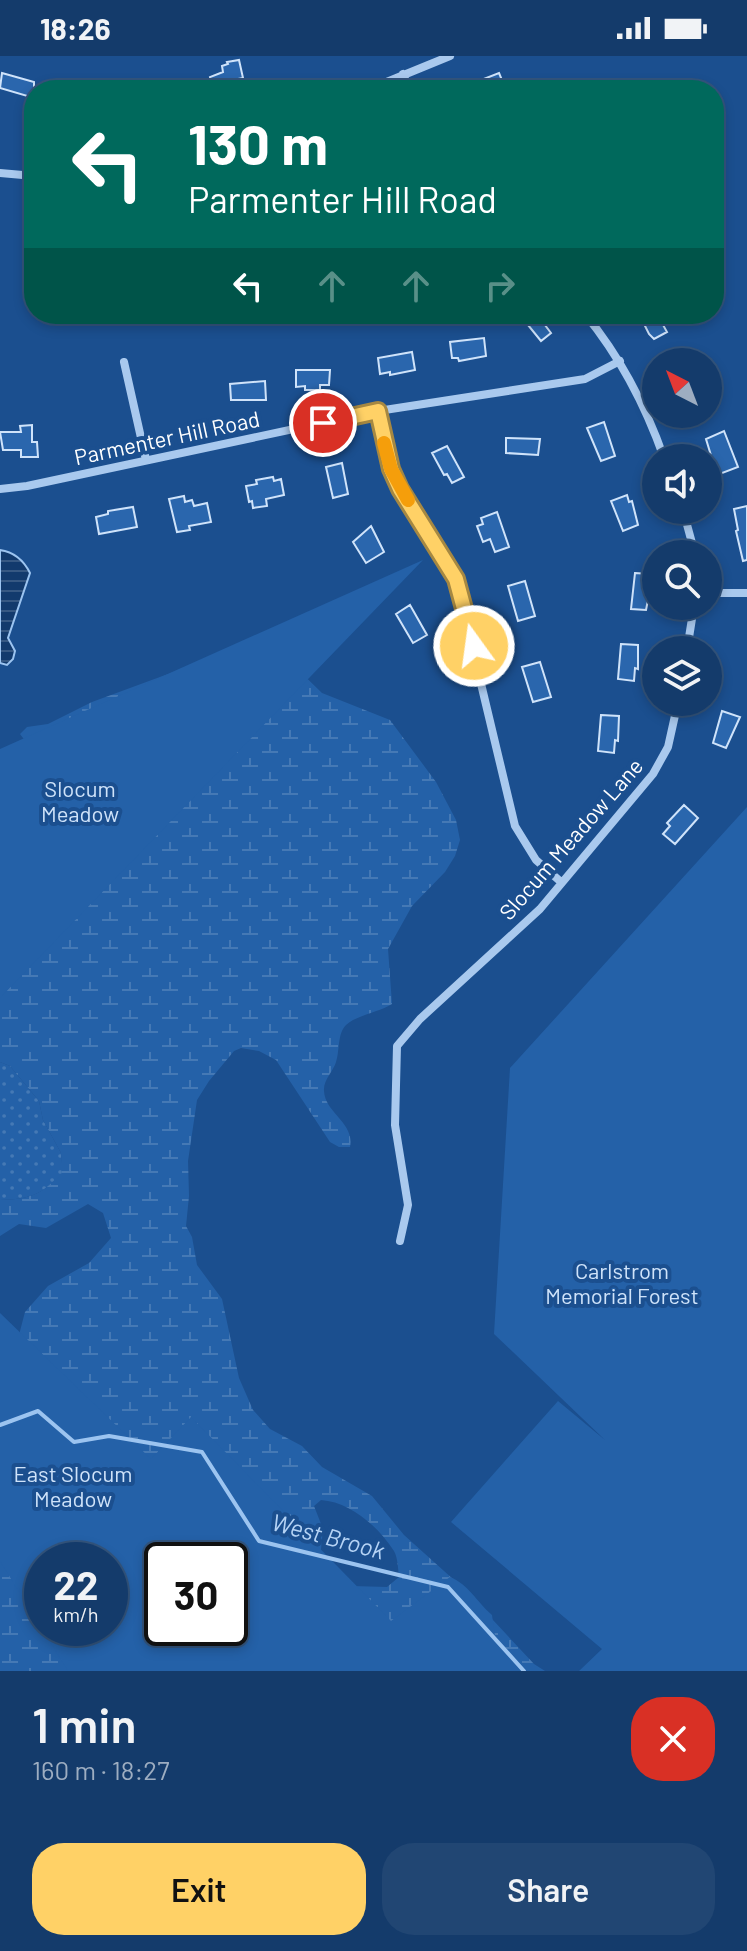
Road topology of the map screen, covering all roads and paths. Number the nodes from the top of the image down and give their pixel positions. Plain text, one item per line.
1 (450, 56) edge
2 (403, 74) junction
3 (390, 80) edge
4 (406, 80) edge
5 (0, 173) edge
6 (24, 175) edge
7 (592, 324) edge
8 (620, 361) junction
9 (124, 362) dead end
10 (378, 411) junction
11 (659, 444) edge
12 (146, 460) junction
13 (0, 489) edge
14 (722, 593) edge
15 (747, 593) edge
16 (676, 716) edge
17 (561, 882) junction
18 (400, 1241) dead end

1 - 2 street
2 - 3 street
2 - 4 street
5 - 6 street
7 - 8 street
8 - 10 street, Parmenter Hill Road
8 - 11 street
9 - 12 street
10 - 12 street, Parmenter Hill Road
10 - 17 street
12 - 13 street, Parmenter Hill Road
14 - 15 street
16 - 17 street, Slocum Meadow Lane
17 - 18 street, Slocum Meadow Lane

